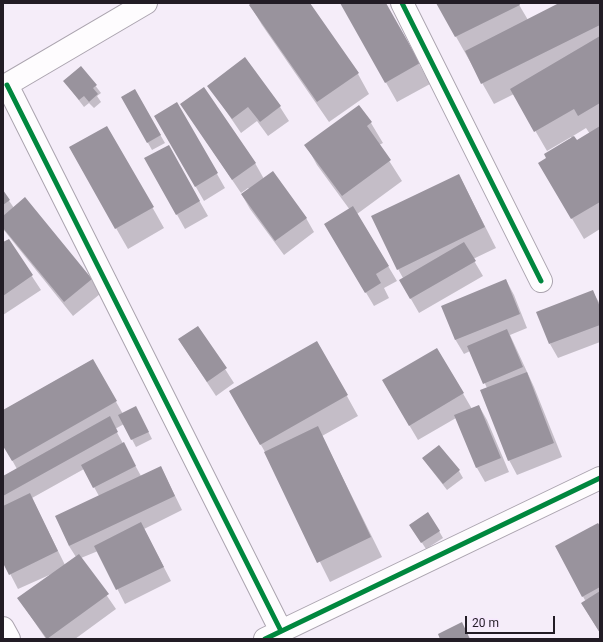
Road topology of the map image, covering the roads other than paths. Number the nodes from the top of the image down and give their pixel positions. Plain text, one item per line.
1 (146, 3) edge
2 (402, 3) edge
3 (5, 86) edge
4 (541, 281) dead end
5 (600, 478) edge
6 (3, 628) edge
7 (273, 635) edge
8 (9, 639) edge

1 - 3 street
2 - 4 street
3 - 7 street
5 - 7 street
6 - 8 street

